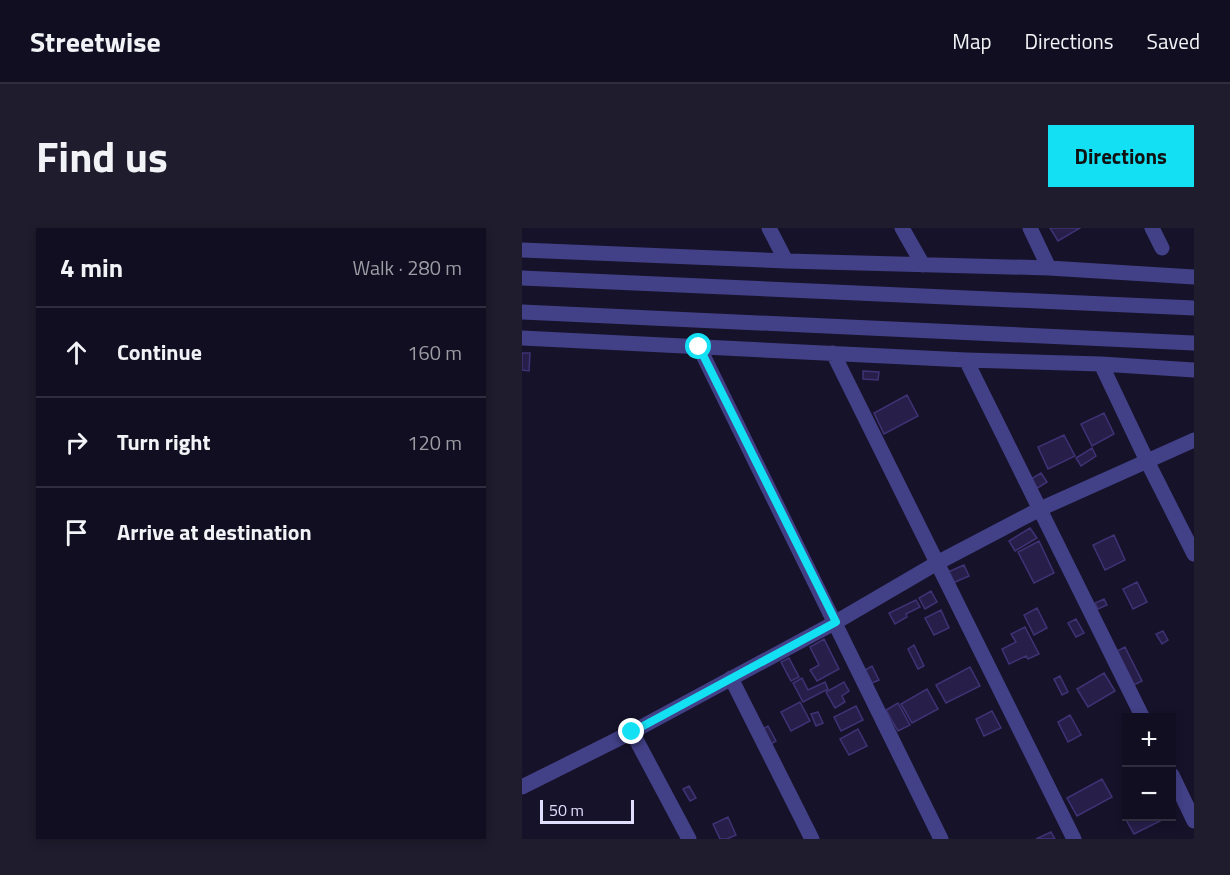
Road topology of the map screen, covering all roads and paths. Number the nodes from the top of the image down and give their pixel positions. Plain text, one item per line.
1 (769, 228) edge
2 (902, 228) edge
3 (1030, 228) edge
4 (1152, 228) edge
5 (1162, 248) dead end
6 (522, 250) edge
7 (786, 261) junction
8 (923, 265) junction
9 (1049, 268) junction
10 (1194, 277) edge
11 (522, 279) edge
12 (1194, 308) edge
13 (522, 312) edge
14 (522, 338) edge
15 (1194, 343) edge
16 (699, 347) junction
17 (833, 353) junction
18 (966, 360) junction
19 (1101, 364) junction
20 (1194, 370) edge
21 (1194, 440) edge
22 (1147, 461) junction
23 (1040, 509) junction
24 (1194, 554) edge
25 (937, 563) junction
26 (836, 622) junction
27 (731, 678) junction
28 (1141, 713) edge
29 (632, 732) junction
30 (1176, 783) edge
31 (522, 787) edge
32 (1194, 820) edge
33 (689, 839) edge
34 (812, 839) edge
35 (941, 839) edge
36 (1074, 839) edge

1 - 7 street
2 - 8 street
3 - 9 street
4 - 5 street
6 - 7 street
7 - 8 street
8 - 9 street
9 - 10 street
11 - 12 street
13 - 15 street
14 - 16 street
16 - 17 street
16 - 26 street
17 - 18 street
17 - 25 street
18 - 19 street
18 - 23 street
19 - 20 street
19 - 22 street
21 - 22 street
22 - 23 street
22 - 24 street
23 - 25 street
23 - 28 street
25 - 26 street
25 - 36 street
26 - 27 street
26 - 35 street
27 - 29 street
27 - 34 street
29 - 31 street
29 - 33 street
30 - 32 street

